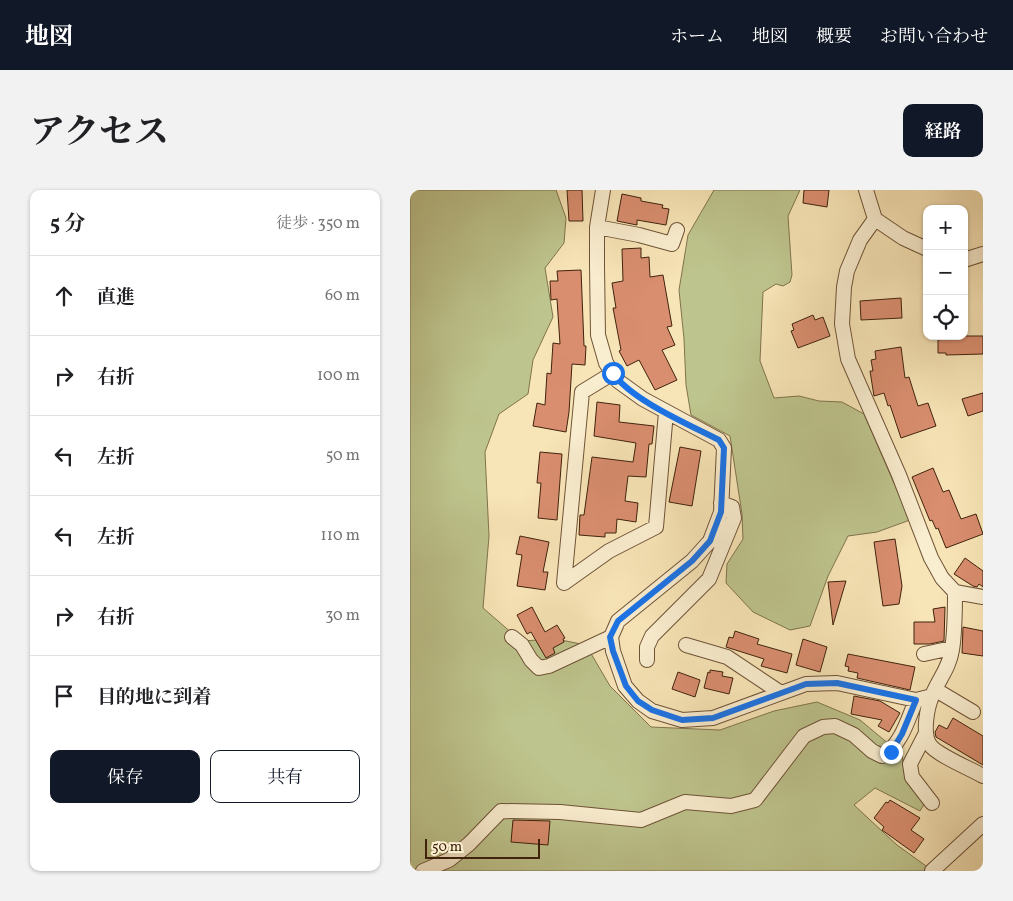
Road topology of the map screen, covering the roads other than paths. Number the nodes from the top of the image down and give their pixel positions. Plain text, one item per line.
1 (603, 190) edge
2 (866, 190) edge
3 (875, 219) junction
4 (597, 227) junction
5 (677, 230) dead end
6 (923, 247) edge
7 (983, 254) edge
8 (968, 259) edge
9 (613, 373) junction
10 (666, 412) junction
11 (721, 503) junction
12 (955, 592) junction
13 (983, 597) edge
14 (512, 637) dead end
15 (610, 637) junction
16 (686, 645) dead end
17 (952, 648) junction
18 (924, 654) dead end
19 (647, 660) dead end
20 (781, 693) junction
21 (934, 693) junction
22 (916, 700) junction
23 (973, 712) dead end
24 (926, 733) junction
25 (983, 776) edge
26 (932, 803) dead end
27 (983, 824) edge
28 (423, 871) edge
29 (932, 871) edge

1 - 4 street
2 - 3 street
3 - 6 street
3 - 12 street
4 - 5 street
4 - 9 street
7 - 8 street
9 - 10 street
9 - 10 street
10 - 11 street
11 - 15 street
11 - 19 street
12 - 13 street
12 - 17 street
14 - 15 street
15 - 20 street
16 - 20 street
17 - 18 street
17 - 21 street
20 - 22 street
21 - 22 street
21 - 23 street
21 - 24 street
22 - 28 street
24 - 25 street
24 - 26 street
27 - 29 street

